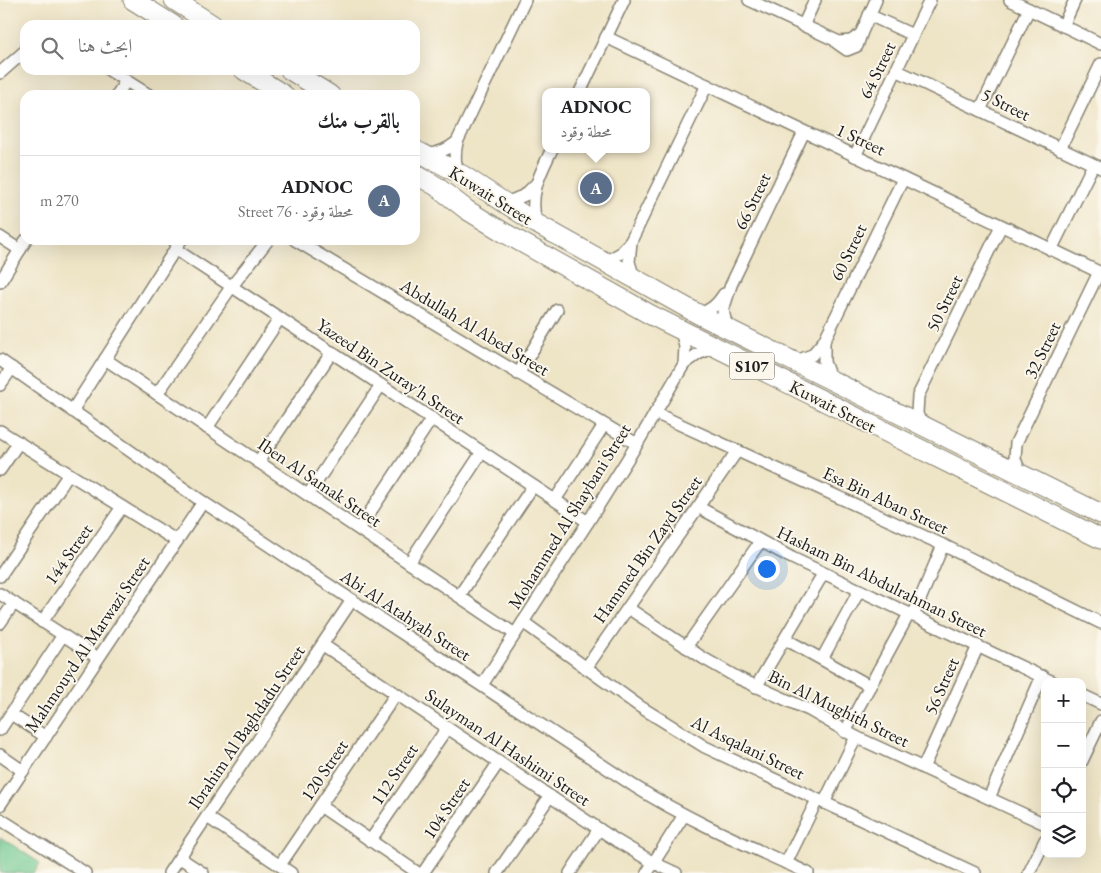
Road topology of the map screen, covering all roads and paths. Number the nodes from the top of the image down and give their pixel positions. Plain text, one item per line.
1 (133, 0) edge
2 (174, 0) edge
3 (525, 0) edge
4 (624, 0) edge
5 (749, 0) edge
6 (814, 0) edge
7 (876, 0) edge
8 (930, 0) edge
9 (1010, 0) edge
10 (1075, 0) edge
11 (1029, 9) junction
12 (870, 15) junction
13 (164, 20) edge
14 (205, 20) edge
15 (802, 26) junction
16 (1063, 26) junction
17 (913, 35) junction
18 (606, 37) junction
19 (1101, 44) edge
20 (20, 55) edge
21 (1101, 64) edge
22 (896, 70) junction
23 (0, 72) edge
24 (117, 75) edge
25 (249, 75) edge
26 (298, 75) edge
27 (126, 81) junction
28 (707, 85) junction
29 (261, 88) edge
30 (582, 88) edge
31 (120, 90) edge
32 (141, 90) edge
33 (322, 90) edge
34 (980, 110) junction
35 (804, 132) junction
36 (457, 142) junction
37 (1060, 149) junction
38 (420, 152) edge
39 (420, 153) edge
40 (550, 153) edge
41 (855, 156) junction
42 (1097, 167) edge
43 (464, 176) junction
44 (420, 177) edge
45 (903, 179) junction
46 (536, 184) junction
47 (504, 204) junction
48 (536, 223) junction
49 (1001, 226) junction
50 (0, 237) edge
51 (631, 240) junction
52 (20, 244) edge
53 (23, 245) edge
54 (177, 245) edge
55 (179, 245) edge
56 (264, 245) edge
57 (303, 245) edge
58 (1051, 250) junction
59 (605, 262) junction
60 (1100, 273) edge
61 (634, 278) junction
62 (0, 282) edge
63 (731, 285) junction
64 (232, 286) junction
65 (557, 310) dead end
66 (698, 314) junction
67 (651, 315) junction
68 (280, 318) junction
69 (727, 329) junction
70 (681, 330) junction
71 (824, 341) junction
72 (715, 347) junction
73 (332, 352) junction
74 (105, 359) junction
75 (0, 360) edge
76 (793, 362) junction
77 (684, 364) junction
78 (12, 368) junction
79 (518, 374) junction
80 (831, 381) junction
81 (381, 384) junction
82 (0, 385) edge
83 (157, 394) junction
84 (918, 396) junction
85 (891, 409) junction
86 (72, 411) junction
87 (655, 413) junction
88 (432, 418) junction
89 (863, 422) junction
90 (920, 424) junction
91 (604, 425) junction
92 (207, 428) junction
93 (0, 431) edge
94 (19, 442) junction
95 (1016, 443) junction
96 (637, 444) junction
97 (962, 444) junction
98 (737, 451) junction
99 (482, 452) junction
100 (989, 458) junction
101 (258, 462) junction
102 (0, 470) edge
103 (70, 474) junction
104 (1021, 474) junction
105 (533, 486) junction
106 (308, 495) junction
107 (555, 500) junction
108 (203, 502) junction
109 (122, 507) junction
110 (698, 507) junction
111 (1096, 507) edge
112 (588, 522) junction
113 (359, 529) junction
114 (1101, 538) edge
115 (177, 541) junction
116 (760, 542) junction
117 (943, 546) junction
118 (409, 563) junction
119 (823, 574) junction
120 (0, 576) edge
121 (859, 591) junction
122 (0, 594) edge
123 (459, 596) junction
124 (352, 600) junction
125 (14, 603) junction
126 (628, 608) junction
127 (911, 615) junction
128 (42, 622) junction
129 (523, 622) junction
130 (0, 623) edge
131 (1101, 623) edge
132 (515, 634) junction
133 (63, 635) junction
134 (785, 639) junction
135 (323, 645) junction
136 (978, 646) junction
137 (686, 647) junction
138 (98, 658) junction
139 (822, 659) junction
140 (586, 668) junction
141 (1042, 676) junction
142 (1046, 678) edge
143 (482, 685) junction
144 (870, 686) junction
145 (756, 688) junction
146 (396, 694) junction
147 (1086, 697) edge
148 (1101, 704) edge
149 (11, 714) junction
150 (1101, 721) edge
151 (447, 728) junction
152 (0, 730) edge
153 (846, 732) junction
154 (46, 737) junction
155 (856, 737) junction
156 (1086, 753) edge
157 (0, 755) edge
158 (499, 762) junction
159 (923, 768) junction
160 (23, 771) junction
161 (550, 796) junction
162 (989, 798) junction
163 (821, 801) junction
164 (0, 805) edge
165 (320, 806) junction
166 (684, 816) junction
167 (207, 817) junction
168 (0, 819) edge
169 (1041, 822) edge
170 (599, 829) junction
171 (370, 841) junction
172 (1041, 848) edge
173 (180, 858) junction
174 (654, 862) junction
175 (786, 863) junction
176 (280, 865) junction
177 (85, 873) edge
178 (169, 873) edge
179 (203, 873) edge
180 (291, 873) edge
181 (418, 873) edge
182 (423, 873) edge
183 (497, 873) edge
184 (570, 873) edge
185 (647, 873) edge
186 (676, 873) edge
187 (808, 873) edge
188 (975, 873) edge
189 (1029, 873) edge

1 - 13 main road
2 - 14 main road
3 - 36 street
4 - 18 street
5 - 15 street
6 - 15 street
7 - 12 street
8 - 17 street, 64 Street
9 - 11 street
10 - 16 street
11 - 16 street
11 - 34 street
12 - 15 street
12 - 17 street
16 - 19 street
17 - 22 street, 64 Street
18 - 28 street, 1 Street
18 - 30 street
20 - 23 street
21 - 37 street
22 - 34 street, 5 Street
22 - 41 street, 64 Street
24 - 27 street
25 - 29 main road
26 - 33 main road
27 - 31 street
27 - 32 street
28 - 35 street, 1 Street
28 - 51 street
34 - 37 street, 5 Street
35 - 41 street, 1 Street
35 - 63 street, 66 Street
36 - 38 street
36 - 43 street
37 - 42 street, 5 Street
39 - 43 main road, Kuwait Street / S107
40 - 46 street
41 - 45 street, 1 Street
42 - 58 street
43 - 47 main road, Kuwait Street / S107
44 - 67 main road, Kuwait Street / S107
45 - 49 street, 1 Street
45 - 71 street, 60 Street
46 - 47 street
46 - 48 street
47 - 48 main road, Kuwait Street / S107
48 - 59 main road, Kuwait Street / S107
49 - 58 street, 1 Street
49 - 84 street, 50 Street
50 - 52 street
51 - 59 street
51 - 61 street
53 - 62 street
54 - 74 street
55 - 64 street, Yazeed Bin Zuray'h Street
56 - 64 street
57 - 79 street, Abdullah Al Abed Street
58 - 60 street, 1 Street
59 - 61 main road, Kuwait Street / S107
60 - 95 street, 32 Street
61 - 66 main road, Kuwait Street / S107
63 - 66 street, 66 Street
63 - 69 street, 66 Street
64 - 68 street, Yazeed Bin Zuray'h Street
64 - 83 street
65 - 79 street
66 - 67 main road
66 - 69 main road, Kuwait Street / S107
67 - 70 main road, Kuwait Street / S107
68 - 73 street, Yazeed Bin Zuray'h Street
68 - 92 street
69 - 76 main road, Kuwait Street / S107
70 - 72 main road, Kuwait Street / S107
70 - 77 street
71 - 76 street, 60 Street
71 - 80 street, 60 Street
72 - 77 street, Mohammed Al Shaybani Street
72 - 89 main road, Kuwait Street / S107
73 - 81 street, Yazeed Bin Zuray'h Street
73 - 101 street
74 - 83 street, Iben Al Samak Street
74 - 86 street
75 - 78 street, Abi Al Atahyah Street
76 - 80 main road, Kuwait Street / S107
77 - 87 street, Mohammed Al Shaybani Street
78 - 82 street
78 - 86 street, Abi Al Atahyah Street
79 - 91 street, Abdullah Al Abed Street
80 - 85 main road, Kuwait Street / S107
81 - 88 street, Yazeed Bin Zuray'h Street
81 - 106 street
83 - 92 street, Iben Al Samak Street
84 - 85 street
84 - 90 street, 50 Street
85 - 90 main road, Kuwait Street / S107
86 - 108 street, Abi Al Atahyah Street
87 - 96 street, Mohammed Al Shaybani Street
87 - 98 street, Esa Bin Aban Street
88 - 99 street, Yazeed Bin Zuray'h Street
88 - 113 street
89 - 97 main road
89 - 114 main road, Kuwait Street / S107
90 - 97 main road, Kuwait Street / S107
91 - 96 street, Abdullah Al Abed Street
91 - 107 street
92 - 101 street, Iben Al Samak Street
93 - 94 street
94 - 102 street
94 - 103 street
95 - 100 street
95 - 104 street
96 - 112 street, Mohammed Al Shaybani Street
97 - 100 main road, Kuwait Street / S107
98 - 110 street, Hammed Bin Zayd Street
98 - 117 street, Esa Bin Aban Street
99 - 105 street, Yazeed Bin Zuray'h Street
99 - 118 street
100 - 104 main road, Kuwait Street / S107
101 - 106 street, Iben Al Samak Street
103 - 109 street
103 - 120 street
104 - 111 main road, Kuwait Street / S107
105 - 107 street, Yazeed Bin Zuray'h Street
105 - 123 street
106 - 113 street, Iben Al Samak Street
107 - 112 street, Yazeed Bin Zuray'h Street
108 - 115 street, Mahmouyd Al Marwazi Street
108 - 124 street, Abi Al Atahyah Street
109 - 115 street
109 - 128 street, 144 Street
110 - 116 street, Hasham Bin Abdulrahman Street
110 - 126 street, Hammed Bin Zayd Street
112 - 129 street, Mohammed Al Shaybani Street
113 - 118 street, Iben Al Samak Street
115 - 138 street, Mahmouyd Al Marwazi Street
116 - 119 street, Hasham Bin Abdulrahman Street
116 - 137 street
117 - 127 street
117 - 131 street, Esa Bin Aban Street
118 - 123 street, Iben Al Samak Street
119 - 121 street, Hasham Bin Abdulrahman Street
119 - 134 street
121 - 127 street, Hasham Bin Abdulrahman Street
121 - 139 street
122 - 125 street
123 - 132 street, Iben Al Samak Street
124 - 135 street, Ibrahim Al Baghdadu Street
124 - 143 street, Abi Al Atahyah Street
125 - 128 street
125 - 130 street
126 - 137 street, Bin Al Mughith Street
126 - 140 street, Hammed Bin Zayd Street
127 - 136 street, Hasham Bin Abdulrahman Street
127 - 144 street
128 - 133 street
129 - 132 street, Mohammed Al Shaybani Street
129 - 140 street, Al Asqalani Street
132 - 143 street, Mohammed Al Shaybani Street
133 - 138 street
133 - 149 street
134 - 139 street
134 - 145 street
135 - 146 street, Sulayman Al Hashimi Street
135 - 167 street, Ibrahim Al Baghdadu Street
136 - 141 street, Hasham Bin Abdulrahman Street
136 - 159 street, 56 Street
137 - 145 street, Bin Al Mughith Street
138 - 154 street, Mahmouyd Al Marwazi Street
139 - 144 street
140 - 163 street, Al Asqalani Street
141 - 142 street, Hasham Bin Abdulrahman Street
141 - 162 street
143 - 166 street, Abi Al Atahyah Street
144 - 153 street
145 - 153 street, Bin Al Mughith Street
146 - 151 street, Sulayman Al Hashimi Street
146 - 165 street, 120 Street
147 - 148 street
149 - 152 street
149 - 154 street
150 - 156 street
151 - 158 street, Sulayman Al Hashimi Street
151 - 171 street, 112 Street
153 - 155 street, Bin Al Mughith Street
154 - 160 street, Mahmouyd Al Marwazi Street
155 - 159 street, Bin Al Mughith Street
155 - 163 street
157 - 160 street
158 - 161 street, Sulayman Al Hashimi Street
158 - 182 street, 104 Street
159 - 162 street, Bin Al Mughith Street
160 - 164 street, Mahmouyd Al Marwazi Street
161 - 170 street, Sulayman Al Hashimi Street
161 - 183 street
162 - 169 street, Bin Al Mughith Street
163 - 175 street
163 - 188 street, Al Asqalani Street
165 - 171 street
165 - 176 street, 120 Street
166 - 174 street
166 - 175 street, Abi Al Atahyah Street
167 - 173 street, Ibrahim Al Baghdadu Street
167 - 176 street
168 - 177 street
170 - 174 street, Sulayman Al Hashimi Street
170 - 184 street
171 - 181 street
172 - 189 street
173 - 178 street, Ibrahim Al Baghdadu Street
173 - 179 street
174 - 185 street
174 - 186 street, Sulayman Al Hashimi Street
175 - 187 street, Abi Al Atahyah Street
176 - 180 street

